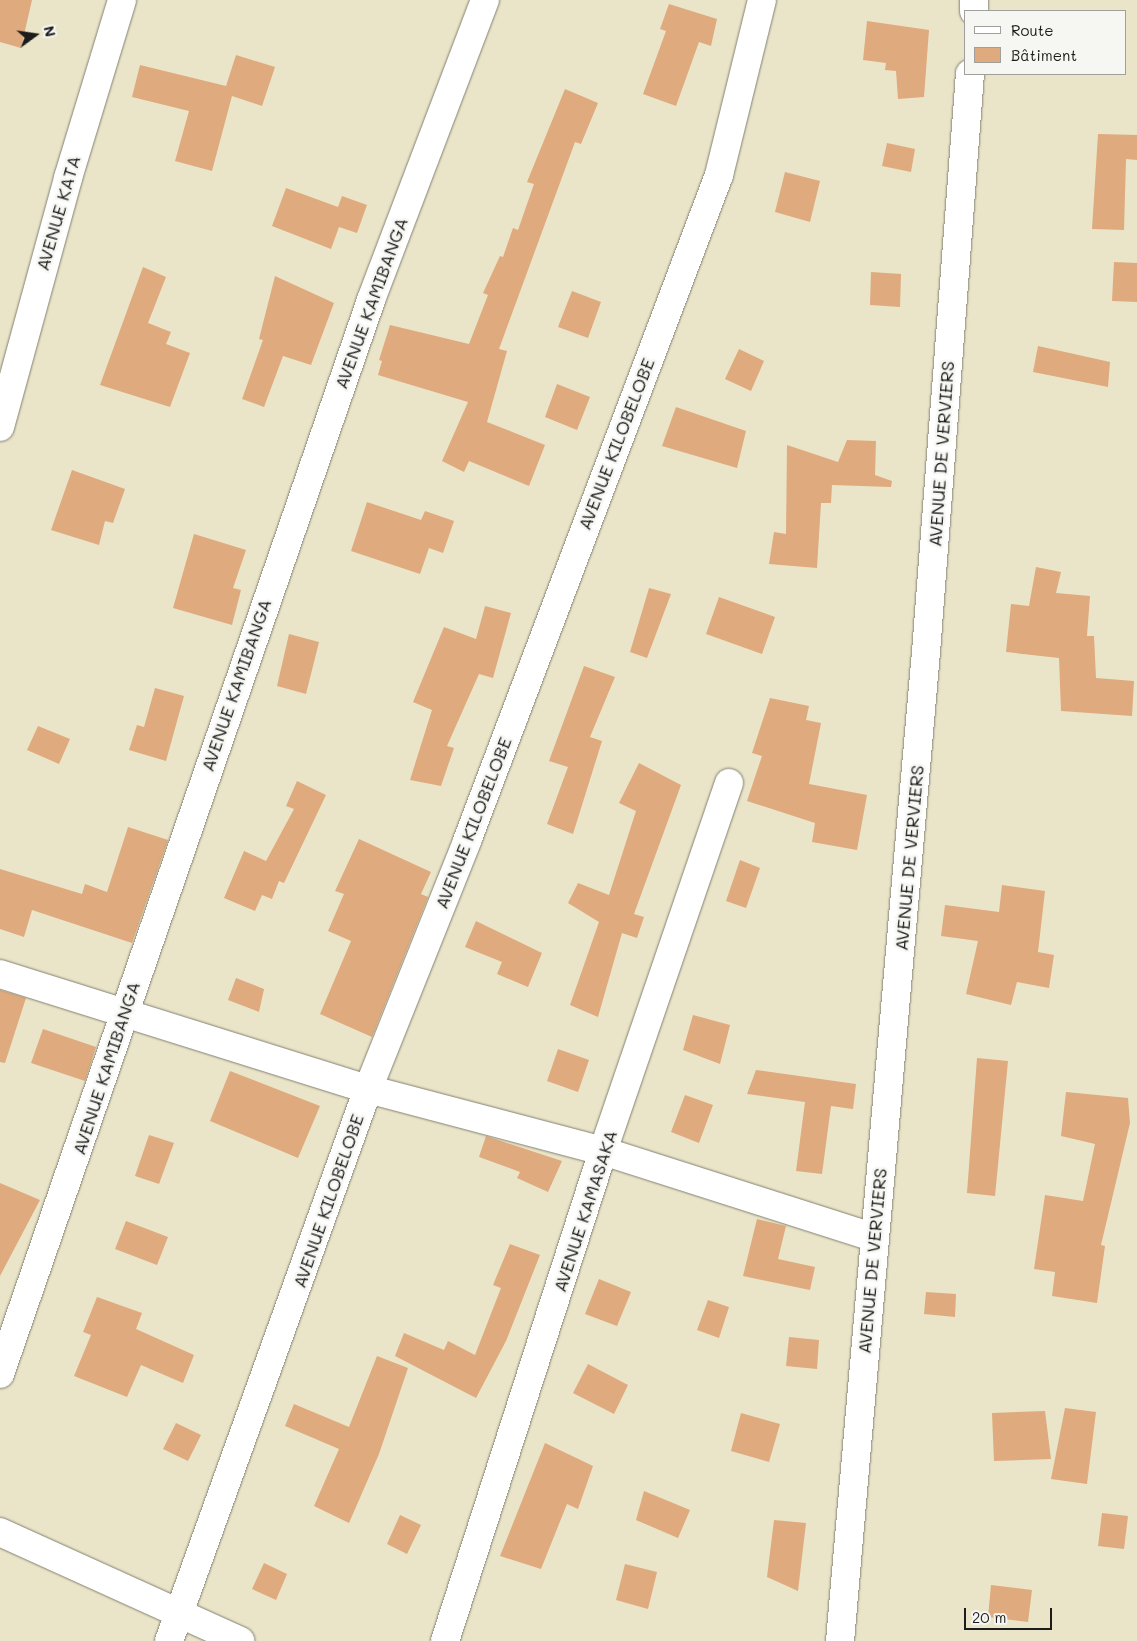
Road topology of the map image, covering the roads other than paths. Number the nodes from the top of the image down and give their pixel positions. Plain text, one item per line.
1 (122, 0) edge
2 (485, 0) edge
3 (762, 0) edge
4 (970, 75) edge
5 (0, 428) edge
6 (729, 784) dead end
7 (0, 974) edge
8 (124, 1012) junction
9 (368, 1089) junction
10 (603, 1151) junction
11 (872, 1237) junction
12 (0, 1374) edge
13 (0, 1532) edge
14 (179, 1614) junction
15 (169, 1641) edge
16 (240, 1641) edge
17 (445, 1641) edge
18 (840, 1641) edge

1 - 5 street, AVENUE KATA
2 - 8 street, AVENUE KAMIBANGA
3 - 9 street, AVENUE KILOBELOBE
4 - 11 street, AVENUE DE VERVIERS
6 - 10 street, AVENUE KAMASAKA
7 - 8 street
8 - 9 street
8 - 12 street, AVENUE KAMIBANGA
9 - 10 street
9 - 14 street, AVENUE KILOBELOBE
10 - 11 street
10 - 17 street, AVENUE KAMASAKA
11 - 18 street, AVENUE DE VERVIERS
13 - 14 street
14 - 15 street, AVENUE KILOBELOBE
14 - 16 street

